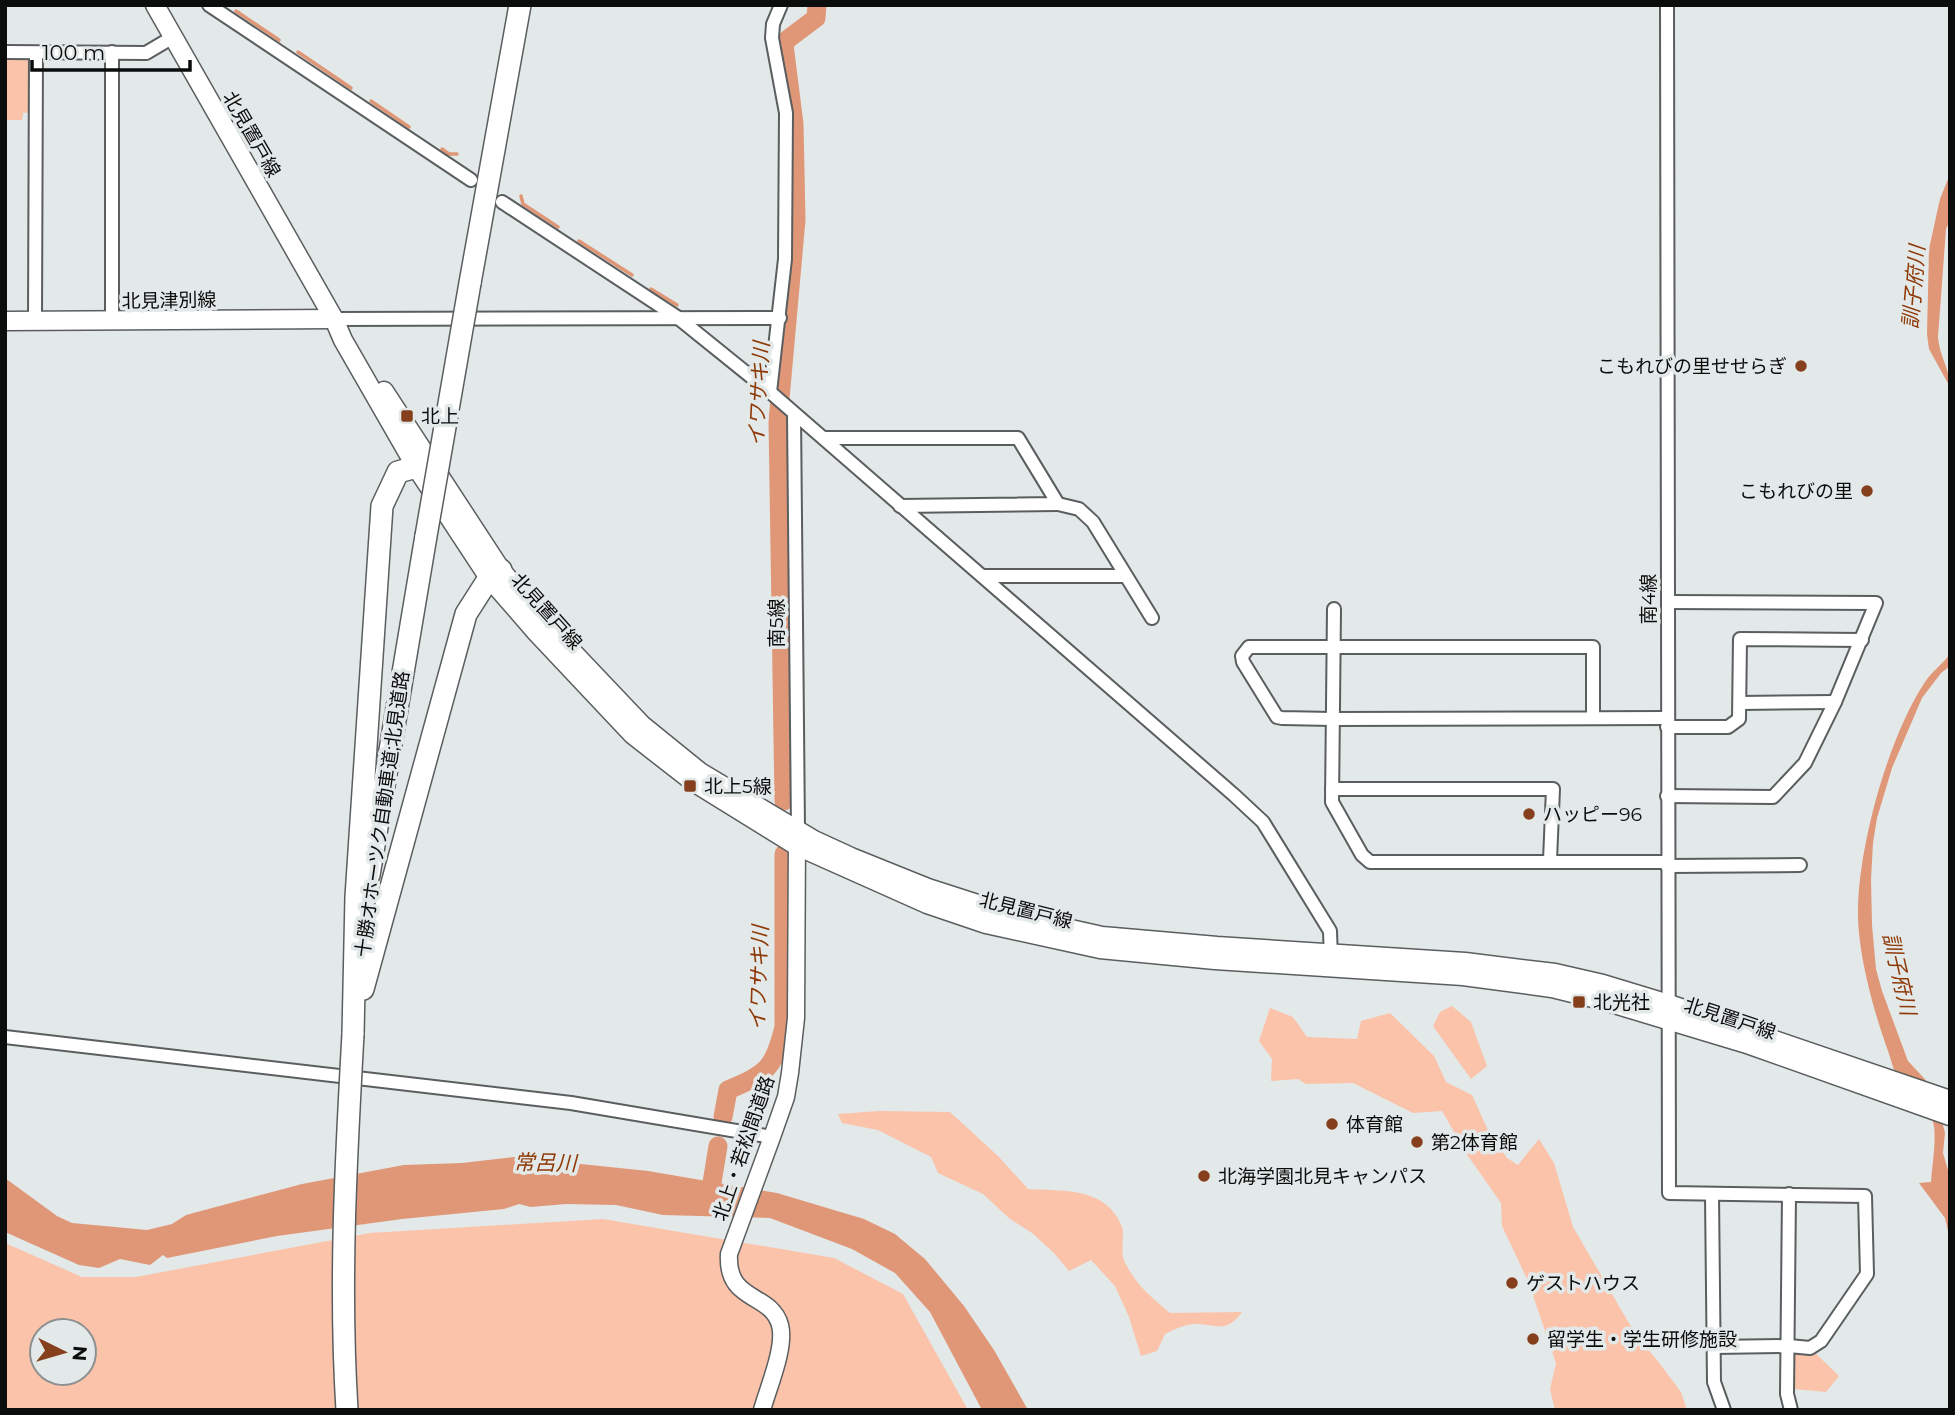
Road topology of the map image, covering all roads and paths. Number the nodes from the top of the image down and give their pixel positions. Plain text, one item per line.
1 (155, 5) edge
2 (209, 5) edge
3 (506, 5) edge
4 (520, 5) edge
5 (781, 5) edge
6 (1667, 5) edge
7 (173, 37) junction
8 (5, 52) edge
9 (112, 52) junction
10 (36, 53) junction
11 (471, 180) dead end
12 (502, 202) dead end
13 (480, 224) junction
14 (677, 317) junction
15 (780, 318) junction
16 (334, 319) junction
17 (5, 321) edge
18 (35, 321) junction
19 (111, 322) junction
20 (776, 398) junction
21 (794, 415) junction
22 (824, 438) junction
23 (423, 465) junction
24 (1058, 503) junction
25 (900, 506) junction
26 (495, 574) junction
27 (983, 576) junction
28 (1124, 576) junction
29 (1668, 602) junction
30 (1334, 609) dead end
31 (1152, 618) dead end
32 (1862, 640) junction
33 (1332, 647) junction
34 (1835, 702) junction
35 (1740, 703) junction
36 (1593, 718) junction
37 (1332, 719) junction
38 (1667, 722) junction
39 (1332, 789) junction
40 (1667, 796) junction
41 (797, 838) junction
42 (1550, 860) junction
43 (1667, 864) junction
44 (1800, 865) dead end
45 (1331, 960) junction
46 (1669, 1012) junction
47 (353, 1034) junction
48 (5, 1037) edge
49 (1950, 1100) edge
50 (1950, 1116) edge
51 (770, 1142) junction
52 (1789, 1194) junction
53 (1712, 1195) junction
54 (1789, 1346) junction
55 (1714, 1347) junction
56 (347, 1410) edge
57 (762, 1410) edge
58 (1724, 1410) edge
59 (1791, 1410) edge

1 - 7 main road, 北見置戸線
2 - 11 street
3 - 13 highway, 十勝オホーツク自動車道;北見道路
4 - 13 highway, 十勝オホーツク自動車道;北見道路
5 - 15 street
6 - 29 street, 南4線
7 - 9 street
7 - 16 main road, 北見置戸線
8 - 10 street
9 - 10 street
9 - 19 street
10 - 18 street
12 - 14 street
13 - 47 highway, 十勝オホーツク自動車道;北見道路, bridge
14 - 15 street
14 - 16 street
14 - 20 street
15 - 20 street
16 - 19 main road, 北見津別線
16 - 23 main road, 北見置戸線
17 - 18 main road, 北見津別線
18 - 19 main road, 北見津別線
20 - 21 street
21 - 22 street
21 - 41 street, 南5線
22 - 24 street
22 - 25 street
23 - 26 main road, 北見置戸線
23 - 47 highway
24 - 25 street
24 - 28 street
25 - 27 street
26 - 41 main road, 北見置戸線
26 - 47 highway
27 - 28 street
27 - 45 street
28 - 31 street
29 - 32 street
29 - 38 street, 南4線
30 - 33 street
32 - 34 street
32 - 35 street
33 - 36 street
33 - 37 street
33 - 37 street
34 - 35 street
34 - 40 street
35 - 38 street
36 - 37 street
36 - 38 street
37 - 39 street
38 - 40 street, 南4線
39 - 42 street
39 - 42 street
40 - 43 street, 南4線
41 - 45 main road, 北見置戸線
41 - 51 street, 北上・若松間道路
42 - 43 street
43 - 44 street
43 - 46 street, 南4線
45 - 46 main road, 北見置戸線
46 - 49 main road, 北見置戸線
46 - 50 main road, 北見置戸線
46 - 53 street, 南4線
47 - 56 highway, 十勝オホーツク自動車道;北見道路, bridge
48 - 51 street
51 - 57 street, 北上・若松間道路
52 - 53 street
52 - 54 street
52 - 54 street
53 - 55 street
54 - 55 street
54 - 59 street
55 - 58 street

